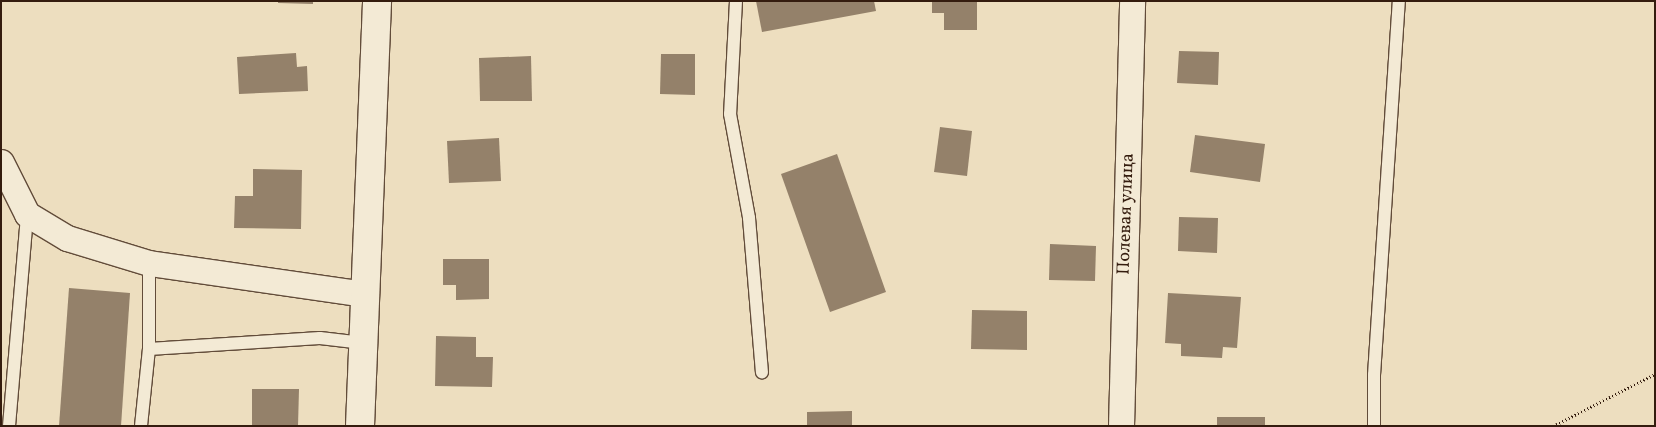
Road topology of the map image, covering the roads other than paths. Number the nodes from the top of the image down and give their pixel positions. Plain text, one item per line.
1 (377, 1) edge
2 (736, 1) edge
3 (1132, 1) edge
4 (1400, 1) edge
5 (1, 162) edge
6 (27, 214) junction
7 (149, 263) junction
8 (364, 294) junction
9 (362, 343) junction
10 (149, 349) junction
11 (762, 372) dead end
12 (9, 426) edge
13 (141, 426) edge
14 (360, 426) edge
15 (1121, 426) edge
16 (1374, 426) edge

1 - 8 main road
2 - 11 lane
3 - 15 street, Полевая улица
4 - 16 lane
5 - 6 street
6 - 7 street
6 - 12 lane
7 - 8 street
7 - 10 lane
8 - 9 main road
9 - 10 lane
9 - 14 main road
10 - 13 lane

